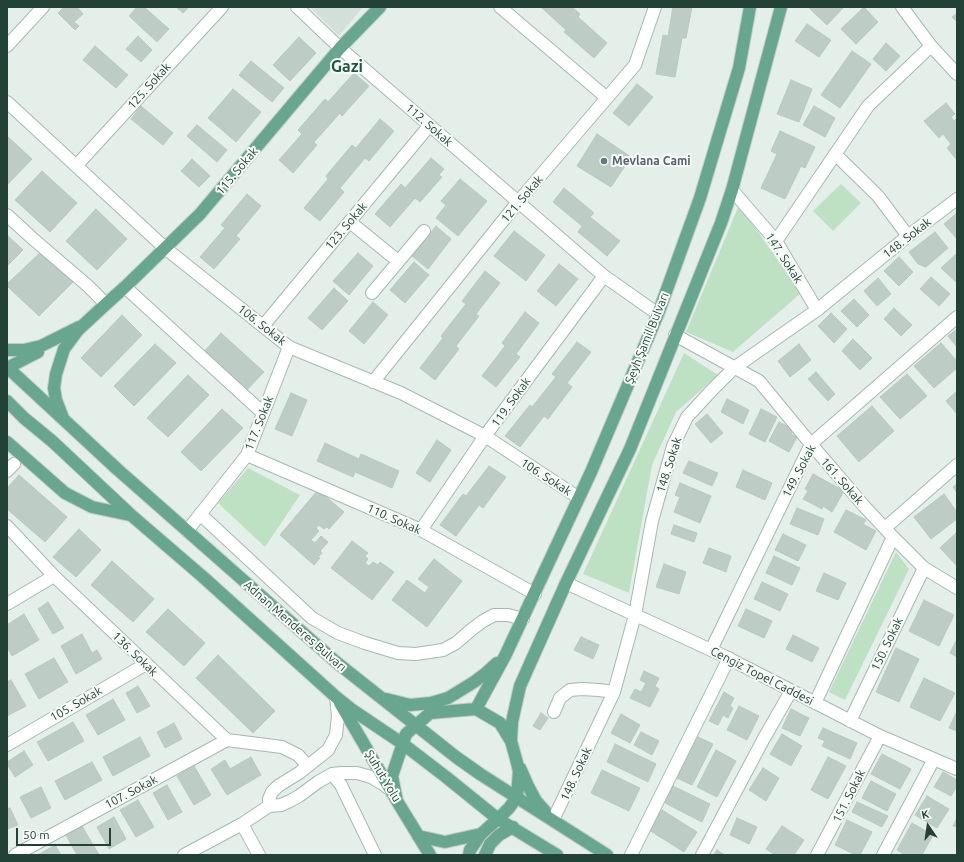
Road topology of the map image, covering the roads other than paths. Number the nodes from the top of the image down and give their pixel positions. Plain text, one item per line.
1 (44, 7) edge
2 (222, 7) edge
3 (297, 7) edge
4 (380, 7) edge
5 (500, 7) edge
6 (654, 7) edge
7 (750, 7) edge
8 (781, 7) edge
9 (902, 7) edge
10 (7, 46) edge
11 (931, 46) junction
12 (340, 48) junction
13 (957, 73) edge
14 (607, 98) junction
15 (7, 102) edge
16 (429, 126) junction
17 (835, 154) junction
18 (76, 166) junction
19 (732, 190) junction
20 (957, 199) edge
21 (518, 202) junction
22 (7, 215) edge
23 (350, 222) junction
24 (424, 231) dead end
25 (908, 236) junction
26 (776, 241) junction
27 (165, 248) junction
28 (398, 261) junction
29 (604, 276) junction
30 (125, 288) junction
31 (372, 293) dead end
32 (106, 304) junction
33 (817, 310) junction
34 (658, 314) junction
35 (957, 317) edge
36 (263, 326) junction
37 (81, 328) junction
38 (675, 336) junction
39 (289, 347) junction
40 (7, 350) edge
41 (7, 367) edge
42 (734, 368) junction
43 (373, 382) junction
44 (7, 401) edge
45 (263, 413) junction
46 (63, 419) junction
47 (486, 436) junction
48 (7, 442) edge
49 (811, 444) junction
50 (247, 455) junction
51 (957, 465) edge
52 (579, 498) junction
53 (200, 514) junction
54 (131, 515) junction
55 (7, 526) edge
56 (421, 530) junction
57 (186, 531) junction
58 (889, 533) junction
59 (924, 568) junction
60 (54, 576) junction
61 (566, 584) junction
62 (957, 588) edge
63 (535, 594) junction
64 (7, 604) edge
65 (635, 615) junction
66 (523, 619) junction
67 (711, 650) junction
68 (505, 656) junction
69 (728, 658) junction
70 (146, 664) junction
71 (520, 686) junction
72 (791, 691) junction
73 (614, 692) junction
74 (336, 697) junction
75 (381, 698) junction
76 (815, 703) junction
77 (476, 709) junction
78 (554, 712) dead end
79 (850, 721) junction
80 (500, 723) junction
81 (416, 725) junction
82 (880, 736) junction
83 (227, 740) junction
84 (511, 742) junction
85 (403, 744) junction
86 (7, 745) edge
87 (516, 759) junction
88 (934, 759) junction
89 (308, 766) junction
90 (957, 769) edge
91 (336, 779) dead end
92 (394, 796) junction
93 (517, 797) junction
94 (269, 806) junction
95 (498, 819) junction
96 (554, 820) junction
97 (242, 824) junction
98 (513, 827) junction
99 (481, 834) junction
100 (418, 836) junction
101 (15, 855) edge
102 (184, 855) edge
103 (259, 855) edge
104 (375, 855) edge
105 (430, 855) edge
106 (469, 855) edge
107 (485, 855) edge
108 (557, 855) edge
109 (608, 855) edge
110 (631, 855) edge
111 (702, 855) edge
112 (817, 855) edge
113 (883, 855) edge

1 - 10 street
2 - 18 street, 125. Sokak
3 - 12 street, 112. Sokak
4 - 12 main road, 115. Sokak
5 - 14 street
6 - 14 street, 121. Sokak
7 - 34 main road, Şeyh Şamil Bulvarı
8 - 19 main road, Şeyh Şamil Bulvarı
9 - 11 street
11 - 13 street
11 - 17 street
12 - 16 street, 112. Sokak
12 - 27 main road, 115. Sokak
14 - 21 street, 121. Sokak
15 - 18 street, 106. Sokak
16 - 21 street, 112. Sokak
16 - 23 street, 123. Sokak
17 - 25 street
17 - 26 street
18 - 27 street, 106. Sokak
19 - 26 street, 147. Sokak
19 - 38 main road, Şeyh Şamil Bulvarı
20 - 25 street, 148. Sokak
21 - 29 street, 112. Sokak
21 - 43 street, 121. Sokak
22 - 32 street
23 - 28 street
23 - 36 street, 123. Sokak
24 - 28 street
25 - 33 street, 148. Sokak
26 - 33 street, 147. Sokak
27 - 30 main road, 115. Sokak
27 - 36 street, 106. Sokak
28 - 31 street
29 - 34 street, 112. Sokak
29 - 47 street, 119. Sokak
30 - 32 main road, 115. Sokak
30 - 45 street
32 - 37 main road, 115. Sokak
33 - 42 street, 148. Sokak
34 - 52 main road, Şeyh Şamil Bulvarı
35 - 49 street, 149. Sokak
36 - 39 street, 106. Sokak
37 - 40 main road, 115. Sokak
37 - 41 main road
37 - 46 main road
38 - 42 street, 161. Sokak
38 - 61 main road, Şeyh Şamil Bulvarı
39 - 43 street, 106. Sokak
39 - 45 street, 117. Sokak
41 - 46 main road, Adnan Menderes Bulvarı
42 - 49 street, 161. Sokak
42 - 65 street, 148. Sokak
43 - 47 street, 106. Sokak
44 - 54 main road, Adnan Menderes Bulvarı
45 - 50 street, 117. Sokak
46 - 57 main road, Adnan Menderes Bulvarı
47 - 52 street, 106. Sokak
47 - 56 street, 119. Sokak
48 - 54 main road
49 - 58 street, 161. Sokak
49 - 67 street, 149. Sokak
50 - 53 street, 117. Sokak
50 - 56 street, 110. Sokak
51 - 58 street
52 - 63 main road, Şeyh Şamil Bulvarı
53 - 57 street, 117. Sokak
53 - 66 street
54 - 74 main road, Adnan Menderes Bulvarı
55 - 60 street, 136. Sokak
56 - 63 street, 110. Sokak
57 - 75 main road, Adnan Menderes Bulvarı
58 - 59 street, 161. Sokak
58 - 76 street
59 - 62 street, 161. Sokak
59 - 79 street, 150. Sokak
60 - 64 street
60 - 70 street, 136. Sokak
61 - 65 street, Cengiz Topel Caddesi
61 - 71 main road, Şeyh Şamil Bulvarı
63 - 66 main road, Şeyh Şamil Bulvarı
65 - 67 street, Cengiz Topel Caddesi
65 - 73 street, 148. Sokak
66 - 68 main road, Şeyh Şamil Bulvarı
67 - 69 street, Cengiz Topel Caddesi
68 - 75 main road
68 - 77 main road, Şeyh Şamil Bulvarı
69 - 72 street, Cengiz Topel Caddesi
69 - 110 street
70 - 83 street, 136. Sokak
70 - 86 street, 105. Sokak
71 - 80 main road
71 - 84 main road
72 - 76 street, Cengiz Topel Caddesi
72 - 111 street
73 - 78 street
73 - 96 street, 148. Sokak
74 - 85 main road, Adnan Menderes Bulvarı
74 - 89 street
74 - 92 main road, Şuhut Yolu
75 - 81 main road, Adnan Menderes Bulvarı
76 - 79 street, Cengiz Topel Caddesi
77 - 80 main road
77 - 81 main road
79 - 82 street, Cengiz Topel Caddesi
80 - 84 main road
81 - 85 main road
81 - 93 main road, Adnan Menderes Bulvarı
82 - 88 street, Cengiz Topel Caddesi
82 - 112 street, 151. Sokak
83 - 89 street
83 - 101 street, 107. Sokak
84 - 87 main road
85 - 92 main road
85 - 95 main road, Adnan Menderes Bulvarı
87 - 93 main road
87 - 96 main road
88 - 90 street, Cengiz Topel Caddesi
88 - 113 street
89 - 94 street
91 - 104 street
92 - 94 street
92 - 100 main road, Şuhut Yolu
93 - 95 main road
93 - 96 main road, Adnan Menderes Bulvarı
94 - 97 street
95 - 98 main road, Adnan Menderes Bulvarı
95 - 99 main road
96 - 109 main road, Adnan Menderes Bulvarı
97 - 102 street
97 - 103 street
98 - 107 main road
98 - 108 main road, Adnan Menderes Bulvarı
99 - 100 main road
99 - 106 main road
100 - 105 main road, Şuhut Yolu

